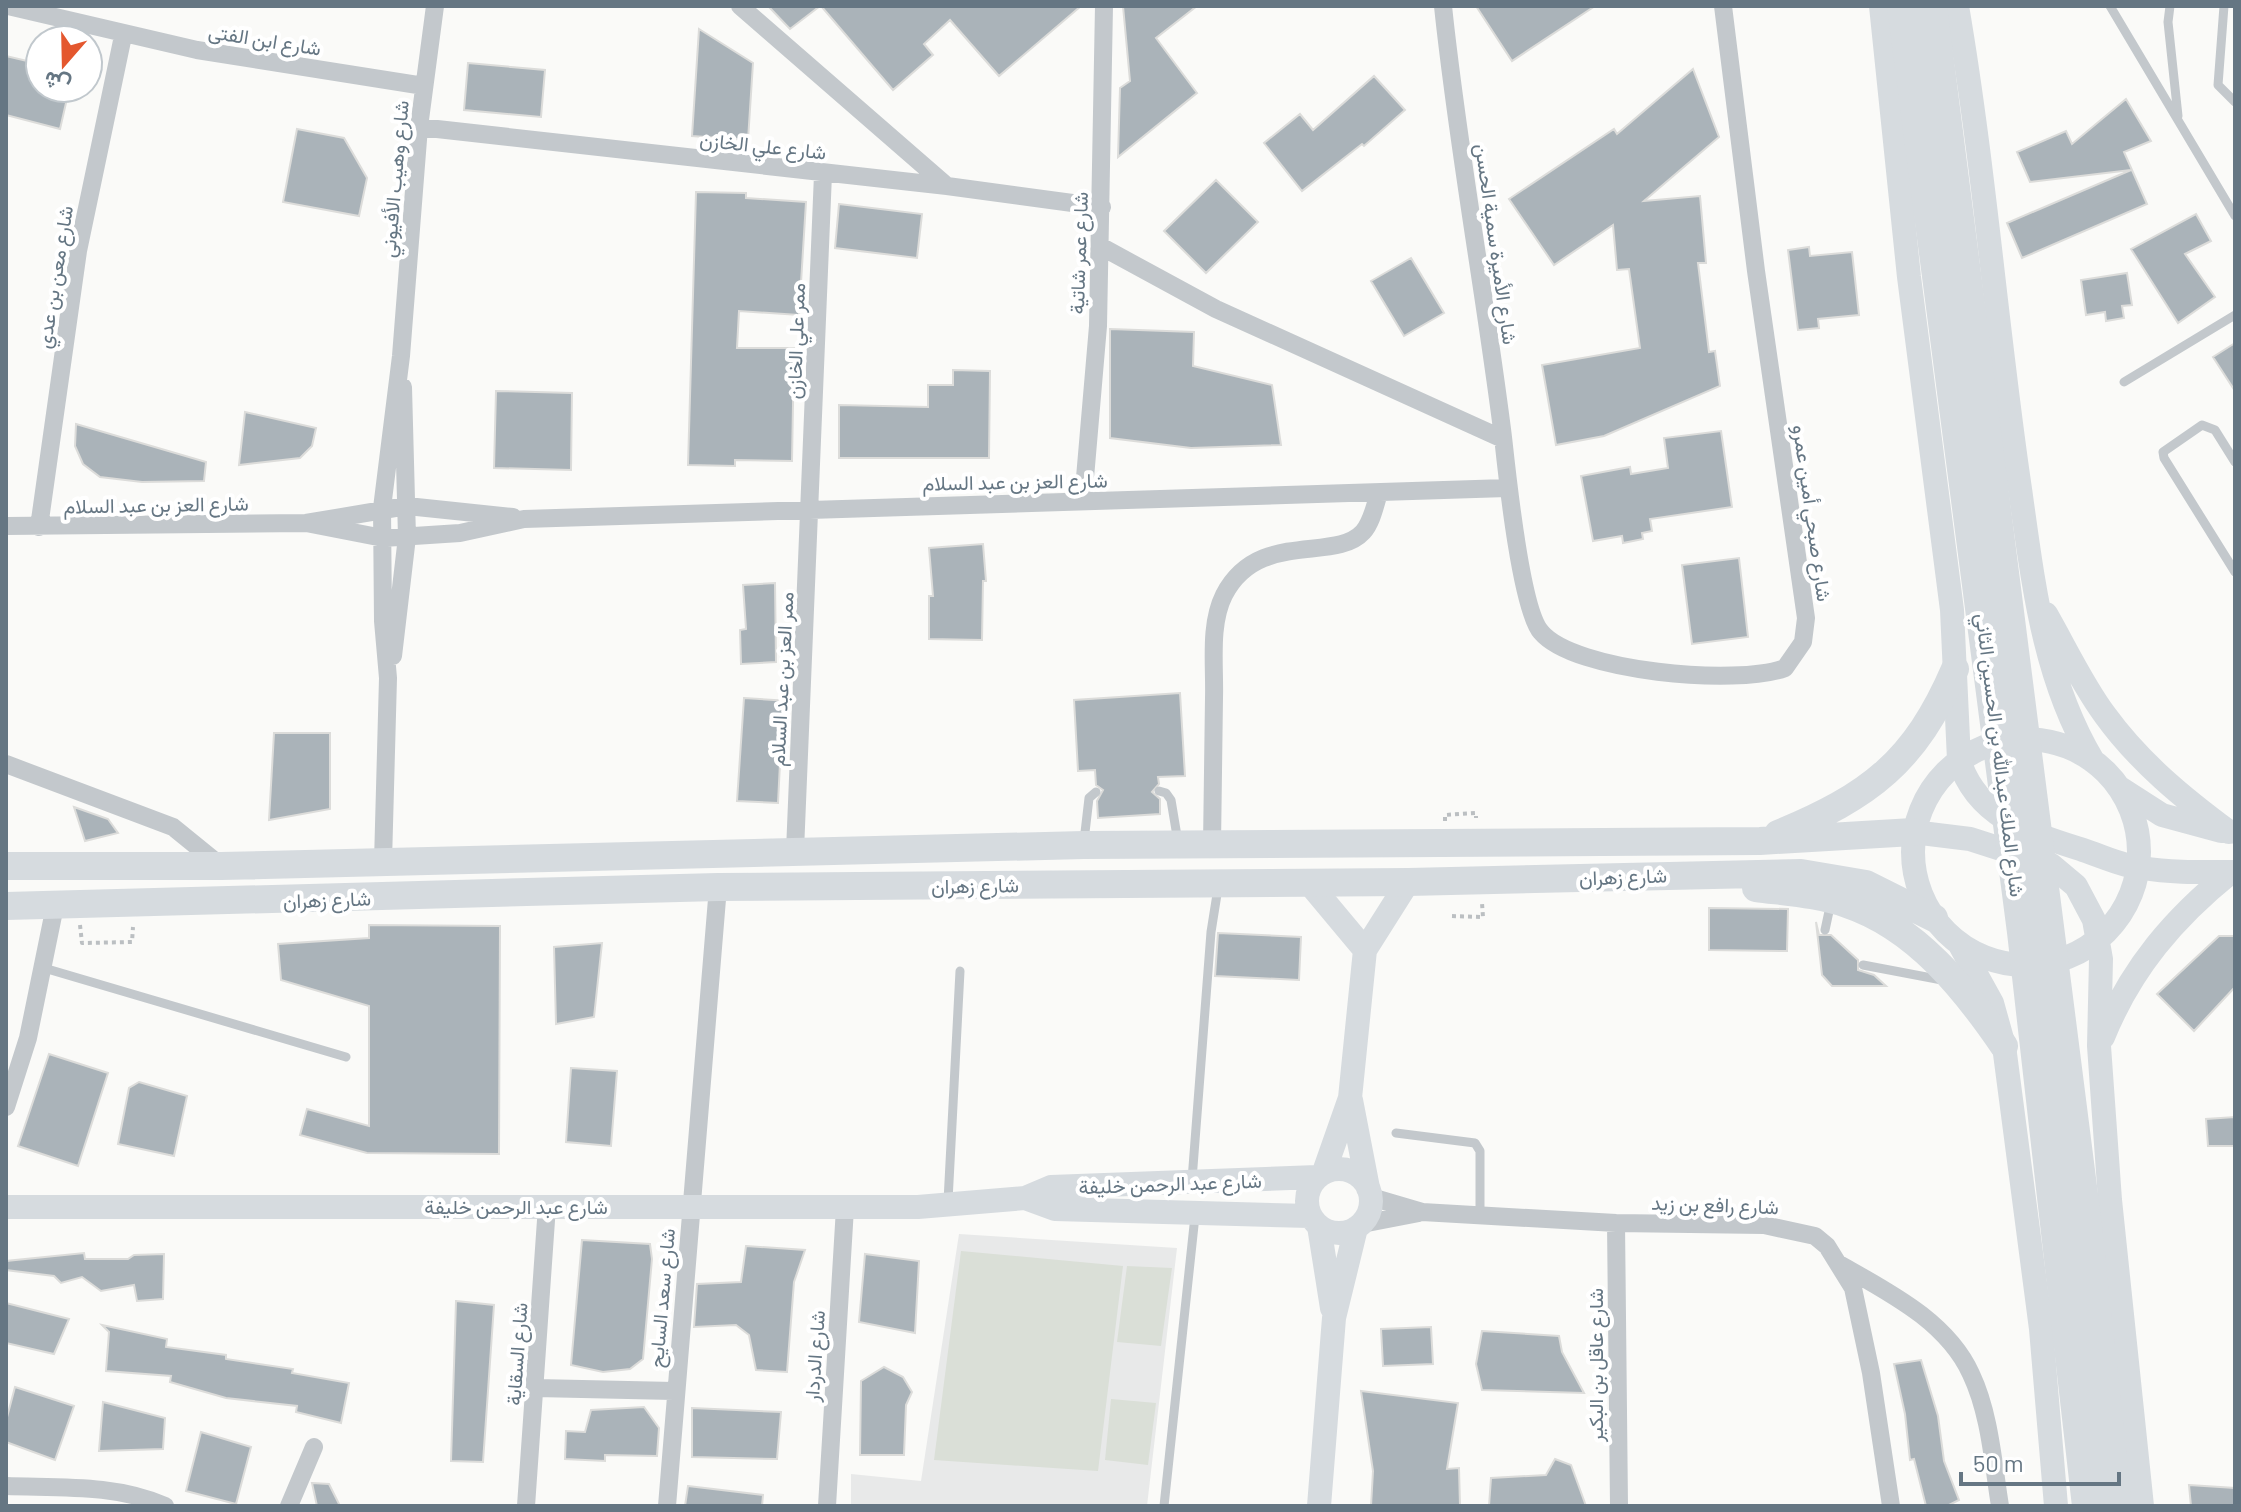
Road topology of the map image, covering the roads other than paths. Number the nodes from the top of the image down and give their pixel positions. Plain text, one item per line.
1 (8, 6) edge
2 (435, 6) edge
3 (740, 6) edge
4 (1104, 6) edge
5 (1443, 6) edge
6 (1723, 6) edge
7 (1881, 6) edge
8 (1957, 6) edge
9 (2110, 6) edge
10 (2170, 6) edge
11 (2224, 6) edge
12 (1919, 17) edge
13 (123, 36) junction
14 (424, 86) junction
15 (2235, 102) edge
16 (2178, 120) junction
17 (419, 127) junction
18 (823, 174) junction
19 (947, 186) junction
20 (1102, 207) junction
21 (2235, 216) edge
22 (1100, 246) junction
23 (2235, 315) edge
24 (401, 356) junction
25 (2124, 382) dead end
26 (1503, 439) junction
27 (2235, 462) edge
28 (1507, 488) junction
29 (1379, 493) junction
30 (1083, 501) junction
31 (407, 506) junction
32 (382, 508) junction
33 (811, 510) junction
34 (524, 519) junction
35 (306, 523) junction
36 (6, 526) edge
37 (39, 527) junction
38 (407, 537) junction
39 (383, 538) junction
40 (2235, 572) edge
41 (2038, 601) junction
42 (2044, 642) junction
43 (1955, 659) junction
44 (388, 678) junction
45 (1959, 760) junction
46 (2093, 761) junction
47 (6, 764) edge
48 (2118, 787) junction
49 (1159, 791) dead end
50 (1096, 792) dead end
51 (1913, 832) junction
52 (2232, 832) edge
53 (1760, 841) junction
54 (1084, 845) junction
55 (1178, 845) junction
56 (1212, 845) junction
57 (795, 851) junction
58 (383, 862) junction
59 (6, 866) edge
60 (221, 866) junction
61 (2138, 868) junction
62 (2233, 872) edge
63 (1661, 874) junction
64 (1219, 882) junction
65 (1408, 882) junction
66 (1309, 883) junction
67 (718, 887) junction
68 (1831, 899) junction
69 (6, 906) edge
70 (55, 906) junction
71 (1934, 918) junction
72 (1825, 930) dead end
73 (2099, 939) junction
74 (1959, 943) junction
75 (1365, 950) junction
76 (1863, 965) dead end
77 (44, 968) junction
78 (960, 971) dead end
79 (1957, 982) junction
80 (2004, 1046) junction
81 (2099, 1046) junction
82 (346, 1057) dead end
83 (1350, 1098) junction
84 (6, 1107) edge
85 (1396, 1133) dead end
86 (1320, 1175) junction
87 (1192, 1183) junction
88 (1370, 1193) junction
89 (1025, 1198) junction
90 (948, 1205) junction
91 (547, 1206) junction
92 (6, 1207) edge
93 (845, 1208) junction
94 (691, 1209) junction
95 (1195, 1212) junction
96 (1422, 1212) junction
97 (1480, 1216) junction
98 (1314, 1221) junction
99 (1616, 1223) junction
100 (1359, 1226) junction
101 (1841, 1265) junction
102 (1334, 1318) junction
103 (536, 1388) junction
104 (674, 1391) junction
105 (314, 1447) dead end
106 (6, 1486) edge
107 (165, 1506) edge
108 (289, 1506) edge
109 (526, 1506) edge
110 (667, 1506) edge
111 (827, 1506) edge
112 (1164, 1506) edge
113 (1319, 1506) edge
114 (1619, 1506) edge
115 (1891, 1506) edge
116 (2000, 1506) edge
117 (2056, 1506) edge
118 (2088, 1506) edge
119 (2116, 1506) edge
120 (2142, 1506) edge

1 - 13 street, شارع ابن الفتى
2 - 14 street, شارع وهيب الأفيوني
3 - 19 street
4 - 20 street, شارع عمر شاتية
5 - 26 street, شارع الأميرة سمية الحسن
6 - 28 street, شارع صبحي أمين عمرو
7 - 43 main road
8 - 41 main road
9 - 16 lane
10 - 16 lane
11 - 15 lane
12 - 118 highway, شارع الملك عبدالله بن الحسين الثاني
12 - 119 highway, شارع الملك عبدالله بن الحسين الثاني
13 - 14 street, شارع ابن الفتى
13 - 37 street, شارع معن بن عدي
14 - 17 street, شارع وهيب الأفيوني
16 - 21 lane
17 - 18 street, شارع علي الخازن
17 - 24 street, شارع وهيب الأفيوني
18 - 19 street, شارع علي الخازن
18 - 33 street, ممر علي الخازن
19 - 20 street, شارع علي الخازن
20 - 22 street, شارع عمر شاتية
22 - 26 street
22 - 30 street, شارع عمر شاتية
23 - 25 lane
24 - 31 street, شارع وهيب الأفيوني
24 - 32 street, شارع وهيب الأفيوني
26 - 28 street, شارع الأميرة سمية الحسن
27 - 40 lane
28 - 29 street, شارع العز بن عبد السلام
29 - 30 street, شارع العز بن عبد السلام
29 - 56 street
30 - 33 street, شارع العز بن عبد السلام
31 - 32 street, شارع العز بن عبد السلام
31 - 34 street, شارع العز بن عبد السلام
31 - 38 street, شارع وهيب الأفيوني
32 - 35 street, شارع العز بن عبد السلام
32 - 39 street, شارع وهيب الأفيوني
33 - 34 street, شارع العز بن عبد السلام
33 - 57 street, ممر العز بن عبد السلام
34 - 38 street, شارع العز بن عبد السلام
35 - 37 street, شارع العز بن عبد السلام
35 - 39 street, شارع العز بن عبد السلام
36 - 37 street, شارع العز بن عبد السلام
38 - 39 street, شارع العز بن عبد السلام
38 - 44 street, شارع وهيب الأفيوني
39 - 44 street, شارع وهيب الأفيوني
41 - 42 main road
41 - 52 main road
42 - 43 main road
42 - 46 main road
43 - 45 main road
43 - 53 main road
44 - 58 street, شارع وهيب الأفيوني
45 - 46 main road
45 - 51 main road
45 - 61 main road
46 - 48 main road
47 - 60 street
48 - 52 main road
48 - 61 main road
49 - 55 lane
50 - 54 lane
51 - 53 main road, شارع زهران
51 - 71 main road
51 - 73 main road
53 - 56 main road, شارع زهران
54 - 55 main road, شارع زهران
54 - 57 main road, شارع زهران
55 - 56 main road, شارع زهران
57 - 58 main road, شارع زهران
58 - 60 main road, شارع زهران
59 - 60 main road, شارع زهران
61 - 62 main road
61 - 73 main road
62 - 81 main road
63 - 65 main road, شارع زهران
63 - 68 main road
63 - 71 main road, شارع زهران
64 - 66 main road, شارع زهران
64 - 67 main road, شارع زهران
64 - 87 lane
65 - 66 main road, شارع زهران
65 - 75 main road
66 - 75 main road
67 - 70 main road, شارع زهران
67 - 94 street, شارع سعد السايح
68 - 72 lane
68 - 79 main road
69 - 70 main road, شارع زهران
70 - 77 street
71 - 74 main road
73 - 74 main road
73 - 81 main road
74 - 80 main road
75 - 83 main road
76 - 79 lane
77 - 82 lane
77 - 84 street
78 - 90 lane
79 - 80 main road
80 - 81 main road
80 - 117 main road
81 - 120 main road
83 - 86 main road
83 - 88 main road
85 - 97 lane
86 - 87 main road, شارع عبد الرحمن خليفة
86 - 88 main road
86 - 98 main road
87 - 89 main road, شارع عبد الرحمن خليفة
88 - 96 street, شارع رافع بن زيد
88 - 100 main road
89 - 90 main road, شارع عبد الرحمن خليفة
89 - 95 main road, شارع عبد الرحمن خليفة
90 - 93 main road, شارع عبد الرحمن خليفة
91 - 92 main road, شارع عبد الرحمن خليفة
91 - 94 main road, شارع عبد الرحمن خليفة
91 - 103 street, شارع السقاية
93 - 94 main road, شارع عبد الرحمن خليفة
93 - 111 street, شارع الدردار
94 - 104 street, شارع سعد السايح
95 - 98 main road, شارع عبد الرحمن خليفة
95 - 112 lane
96 - 97 street, شارع رافع بن زيد
96 - 100 street, شارع رافع بن زيد
97 - 99 street, شارع رافع بن زيد
98 - 100 main road
98 - 102 main road
99 - 101 street, شارع رافع بن زيد
99 - 114 street, شارع عاقل بن البكير
100 - 102 main road
101 - 115 street, شارع رافع بن زيد
101 - 116 street
102 - 113 main road
103 - 104 street
103 - 109 street, شارع السقاية
104 - 110 street, شارع سعد السايح
105 - 108 street
106 - 107 street

